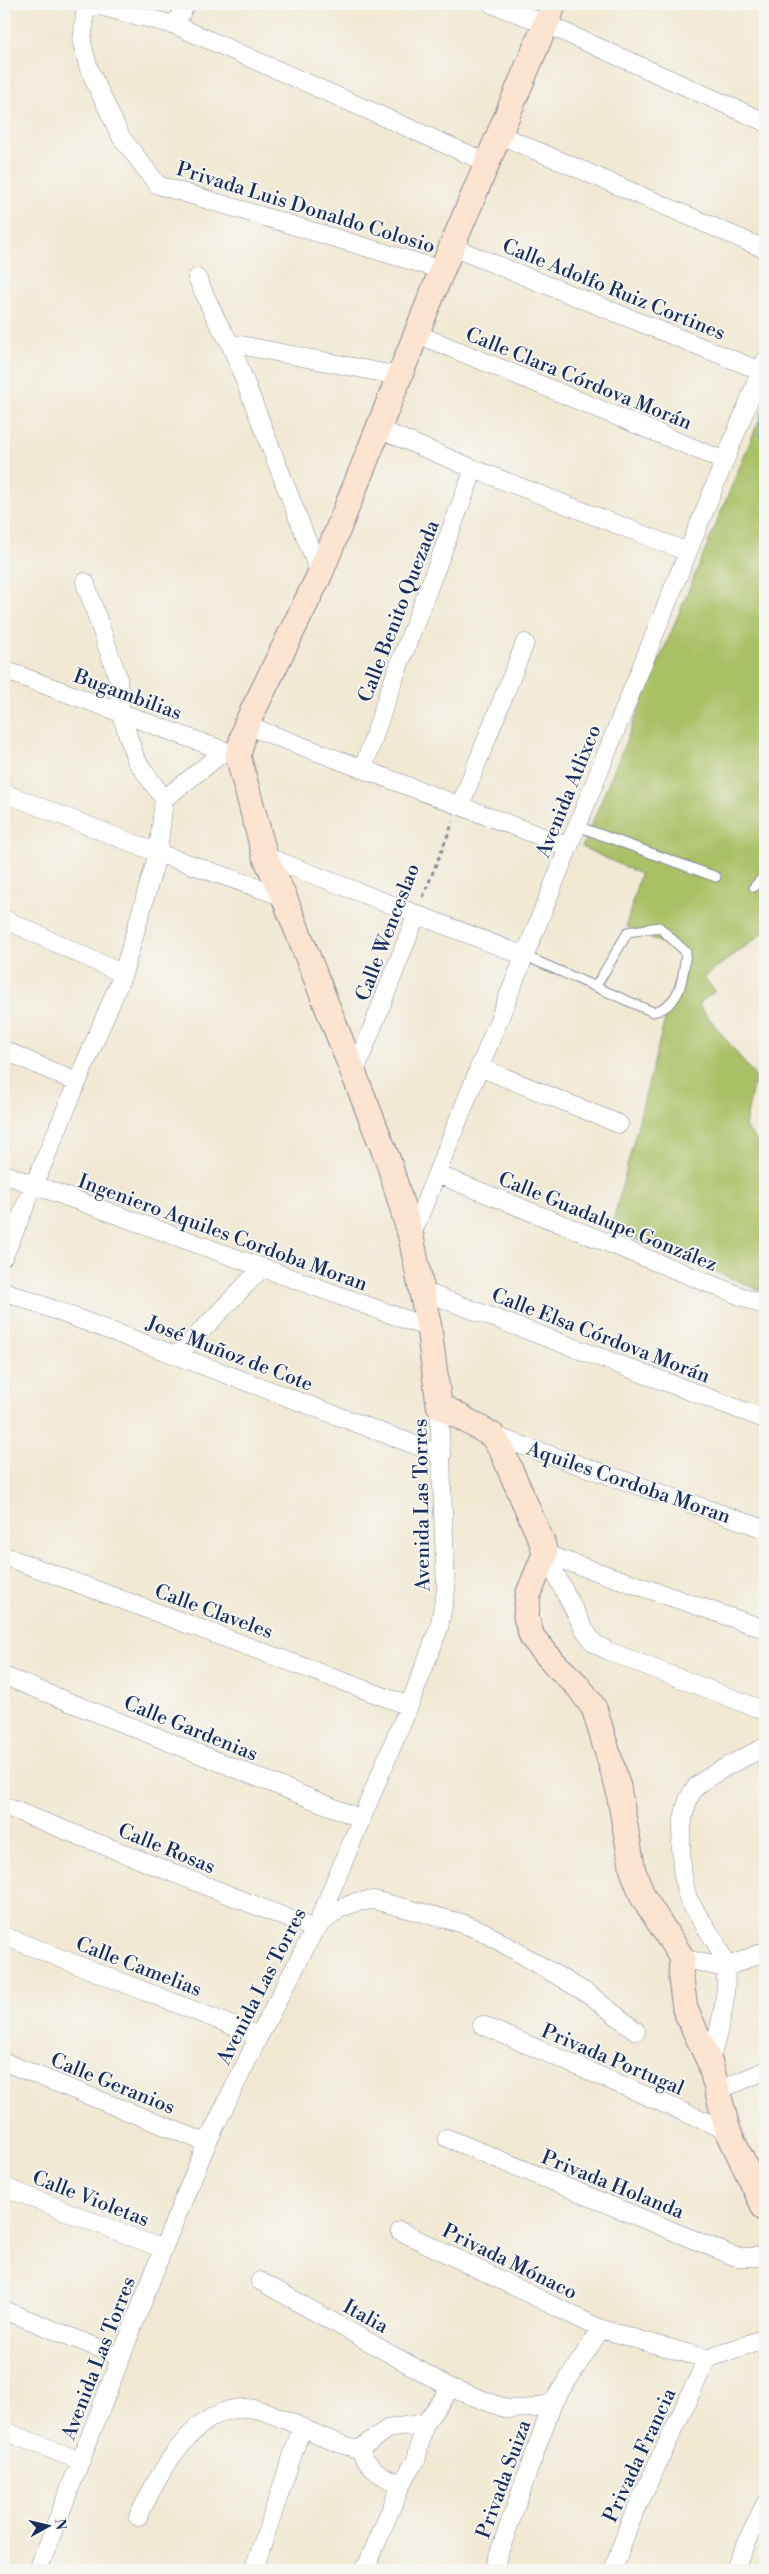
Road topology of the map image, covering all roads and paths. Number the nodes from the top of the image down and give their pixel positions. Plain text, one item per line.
1 (86, 4) edge
2 (91, 4) edge
3 (186, 4) edge
4 (492, 4) edge
5 (550, 14) edge
6 (175, 25) junction
7 (765, 122) edge
8 (500, 135) junction
9 (488, 163) junction
10 (452, 247) junction
11 (765, 249) edge
12 (442, 270) junction
13 (197, 278) dead end
14 (417, 334) junction
15 (230, 343) junction
16 (763, 366) edge
17 (399, 376) junction
18 (379, 429) junction
19 (725, 462) junction
20 (474, 470) junction
21 (688, 552) junction
22 (320, 574) junction
23 (85, 582) dead end
24 (525, 642) dead end
25 (4, 670) edge
26 (121, 714) junction
27 (246, 725) junction
28 (232, 754) junction
29 (363, 769) junction
30 (4, 793) edge
31 (164, 800) junction
32 (460, 806) junction
33 (577, 826) junction
34 (569, 846) junction
35 (158, 853) junction
36 (265, 856) junction
37 (765, 875) edge
38 (716, 877) dead end
39 (754, 887) dead end
40 (284, 897) junction
41 (417, 914) junction
42 (4, 920) edge
43 (525, 956) junction
44 (123, 974) junction
45 (596, 986) junction
46 (4, 1050) edge
47 (480, 1067) junction
48 (354, 1074) junction
49 (76, 1082) junction
50 (619, 1124) dead end
51 (4, 1174) edge
52 (436, 1174) junction
53 (35, 1187) junction
54 (411, 1237) junction
55 (4, 1256) edge
56 (262, 1268) junction
57 (4, 1291) edge
58 (422, 1291) junction
59 (765, 1306) edge
60 (429, 1328) junction
61 (177, 1356) junction
62 (440, 1405) junction
63 (765, 1419) edge
64 (492, 1435) junction
65 (442, 1455) junction
66 (765, 1529) edge
67 (545, 1554) junction
68 (4, 1556) edge
69 (765, 1630) edge
70 (4, 1676) edge
71 (409, 1706) junction
72 (765, 1711) edge
73 (765, 1747) edge
74 (4, 1806) edge
75 (362, 1819) junction
76 (315, 1929) junction
77 (4, 1936) edge
78 (765, 1950) edge
79 (682, 1958) junction
80 (725, 1968) junction
81 (482, 2025) dead end
82 (636, 2031) dead end
83 (259, 2036) junction
84 (4, 2062) edge
85 (710, 2064) junction
86 (765, 2071) edge
87 (716, 2091) junction
88 (728, 2131) junction
89 (447, 2138) dead end
90 (208, 2143) junction
91 (4, 2187) edge
92 (764, 2203) edge
93 (400, 2231) dead end
94 (163, 2249) junction
95 (765, 2256) edge
96 (260, 2280) dead end
97 (4, 2310) edge
98 (601, 2329) junction
99 (765, 2338) edge
100 (121, 2357) junction
101 (707, 2359) junction
102 (451, 2388) junction
103 (553, 2402) junction
104 (425, 2423) junction
105 (302, 2427) junction
106 (4, 2431) edge
107 (359, 2449) junction
108 (81, 2461) junction
109 (402, 2484) junction
110 (765, 2504) edge
111 (138, 2517) dead end
112 (256, 2560) dead end
113 (38, 2570) edge
114 (365, 2570) edge
115 (493, 2570) edge
116 (613, 2570) edge
117 (734, 2570) edge

1 - 12 street, Privada Luis Donaldo Colosio
2 - 6 street
3 - 6 street
4 - 5 street
5 - 7 street
5 - 8 street
6 - 9 street
8 - 9 street
8 - 11 street
9 - 10 street
10 - 12 street
10 - 16 street, Calle Adolfo Ruiz Cortines
12 - 14 street
13 - 15 street
14 - 17 street
14 - 19 street, Calle Clara Córdova Morán
15 - 17 street
15 - 22 street
16 - 19 street, Avenida Atlixco
17 - 18 street
18 - 20 street
18 - 22 street
19 - 21 street, Avenida Atlixco
20 - 21 street
20 - 29 street, Calle Benito Quezada
21 - 33 street, Avenida Atlixco
22 - 27 street
23 - 26 street
24 - 32 street
25 - 26 street, Bugambilias
26 - 28 street, Bugambilias
26 - 31 street
27 - 28 street
27 - 29 street
28 - 31 street
28 - 36 street
29 - 32 street
30 - 35 street
31 - 35 street
32 - 34 street
32 - 41 path, Calle Wenceslao
33 - 34 street, Avenida Atlixco
33 - 38 lane
34 - 43 street, Avenida Atlixco
35 - 40 street
35 - 44 street
36 - 40 street
36 - 41 street
37 - 39 lane
40 - 48 street
41 - 43 street
41 - 48 street, Calle Wenceslao
42 - 44 street
43 - 45 lane
43 - 47 street, Avenida Atlixco
44 - 49 street
45 - 45 lane
46 - 49 street
47 - 50 street
47 - 52 street, Avenida Atlixco
48 - 54 street
49 - 53 street
51 - 53 street, Ingeniero Aquiles Cordoba Moran
52 - 54 street, Avenida Atlixco
52 - 59 street, Calle Guadalupe González
53 - 55 street
53 - 56 street, Ingeniero Aquiles Cordoba Moran
54 - 58 street
56 - 60 street, Ingeniero Aquiles Cordoba Moran
56 - 61 street
57 - 61 street, José Muñoz de Cote
58 - 60 street
58 - 63 street, Calle Elsa Córdova Morán
60 - 62 street
61 - 65 street, José Muñoz de Cote
62 - 64 street, Aquiles Cordoba Moran
62 - 65 street, Avenida Las Torres
64 - 66 street, Aquiles Cordoba Moran
64 - 67 street, Aquiles Cordoba Moran
65 - 71 street, Avenida Las Torres
67 - 69 street
67 - 72 street
67 - 79 street
68 - 71 street, Calle Claveles
70 - 75 street, Calle Gardenias
71 - 75 street, Avenida Las Torres
73 - 80 street
74 - 76 street, Calle Rosas
75 - 76 street, Avenida Las Torres
76 - 82 street
76 - 83 street, Avenida Las Torres
77 - 83 street, Calle Camelias
78 - 80 street
79 - 80 street
79 - 85 street
80 - 85 street
81 - 88 street, Privada Portugal
83 - 90 street, Avenida Las Torres
84 - 90 street, Calle Geranios
85 - 87 street
86 - 87 street
87 - 88 street
88 - 92 street
89 - 95 street, Privada Holanda
90 - 94 street, Avenida Las Torres
91 - 94 street, Calle Violetas
93 - 98 street, Privada Mónaco
94 - 100 street, Avenida Las Torres
96 - 102 street, Italia
97 - 100 street
98 - 101 street, Privada Mónaco
98 - 103 street, Privada Suiza
99 - 101 street
100 - 108 street, Avenida Las Torres
101 - 116 street, Privada Francia
102 - 103 street, Italia
102 - 104 street
103 - 115 street, Privada Suiza
104 - 107 street
104 - 109 street
105 - 107 street
105 - 111 street
105 - 112 street
106 - 108 street
107 - 109 street
108 - 113 street, Avenida Las Torres
109 - 114 street
110 - 117 street

